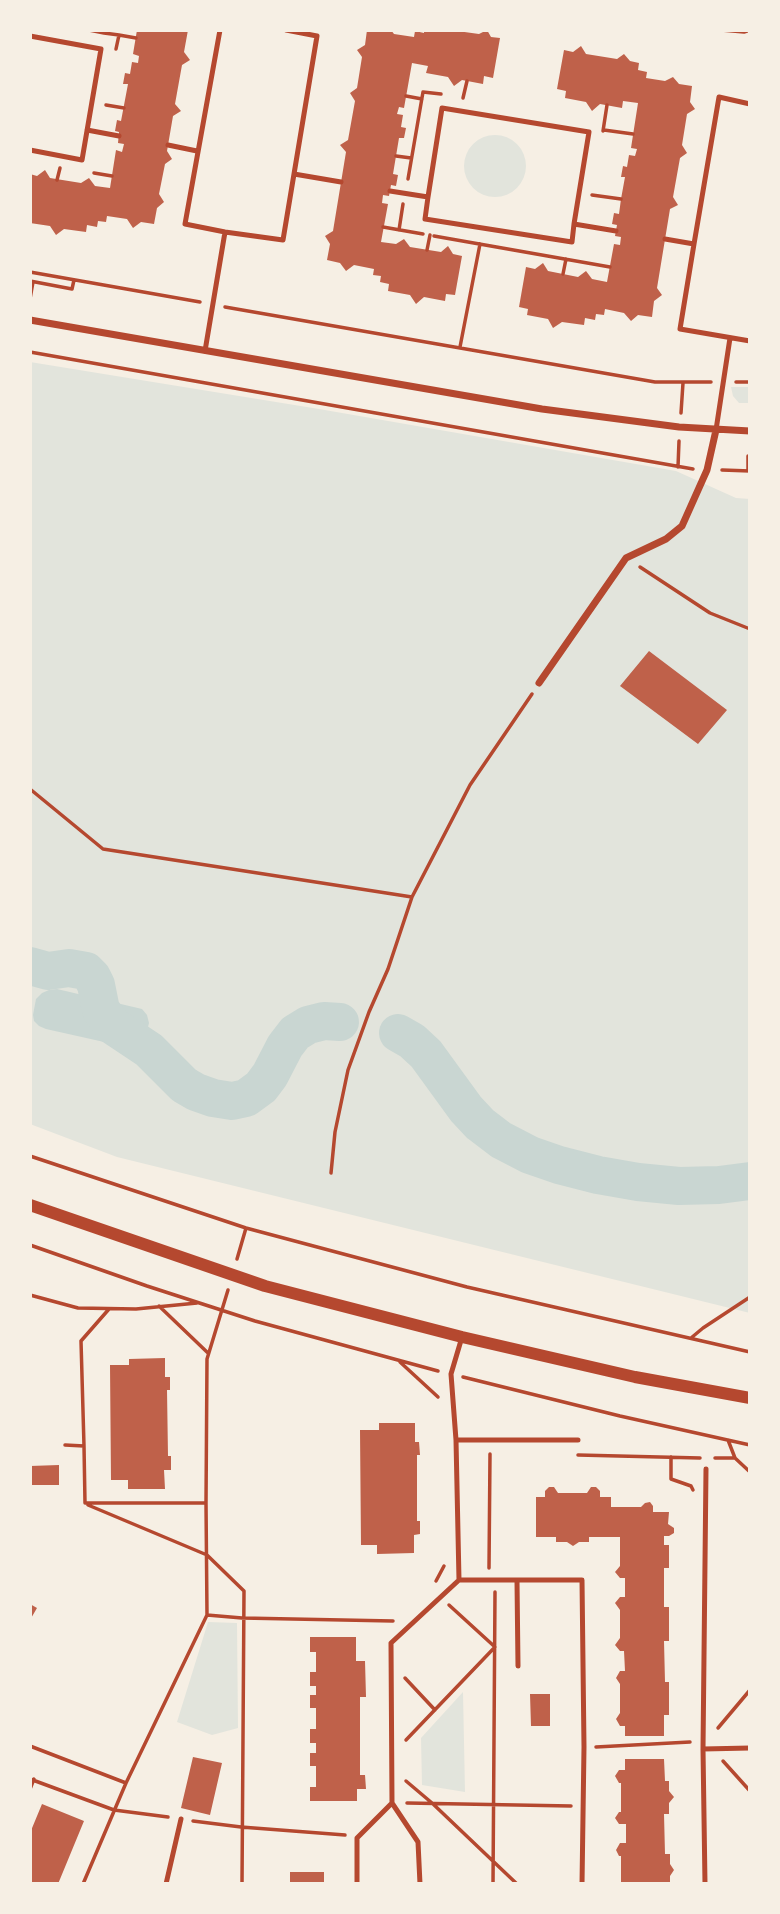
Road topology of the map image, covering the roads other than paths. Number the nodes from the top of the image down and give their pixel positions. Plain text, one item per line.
1 (220, 30) edge
2 (286, 30) edge
3 (30, 36) edge
4 (750, 104) edge
5 (87, 130) junction
6 (119, 136) dead end
7 (168, 145) dead end
8 (30, 150) edge
9 (197, 151) junction
10 (294, 174) junction
11 (341, 182) dead end
12 (390, 191) dead end
13 (428, 197) junction
14 (575, 224) junction
15 (616, 231) dead end
16 (225, 232) junction
17 (665, 239) dead end
18 (694, 244) junction
19 (30, 320) edge
20 (730, 338) junction
21 (750, 341) edge
22 (205, 351) junction
23 (716, 430) junction
24 (750, 430) edge
25 (539, 683) road end
26 (30, 1205) edge
27 (462, 1337) junction
28 (750, 1398) edge
29 (456, 1440) junction
30 (578, 1440) dead end
31 (706, 1469) dead end
32 (459, 1580) junction
33 (517, 1580) junction
34 (518, 1666) dead end
35 (750, 1748) edge
36 (703, 1749) junction
37 (392, 1803) junction
38 (181, 1819) road end
39 (166, 1884) edge
40 (358, 1884) edge
41 (420, 1884) edge
42 (582, 1884) edge
43 (705, 1884) edge

1 - 9 lane
2 - 10 lane
3 - 5 lane
4 - 18 lane
5 - 6 lane
5 - 8 lane
7 - 9 lane
9 - 16 lane
10 - 11 lane
10 - 16 lane
12 - 13 lane
13 - 14 lane
13 - 14 lane
14 - 15 lane
16 - 22 lane
17 - 18 lane
18 - 20 lane
19 - 22 street
20 - 21 lane
20 - 23 lane
22 - 23 street
23 - 24 street
23 - 25 street
26 - 27 street
27 - 28 street
27 - 29 lane
29 - 30 lane
29 - 32 lane
31 - 36 lane
32 - 33 lane
32 - 37 lane
33 - 34 lane
33 - 42 lane
35 - 36 lane
36 - 43 lane
37 - 40 lane
37 - 41 lane
38 - 39 lane

